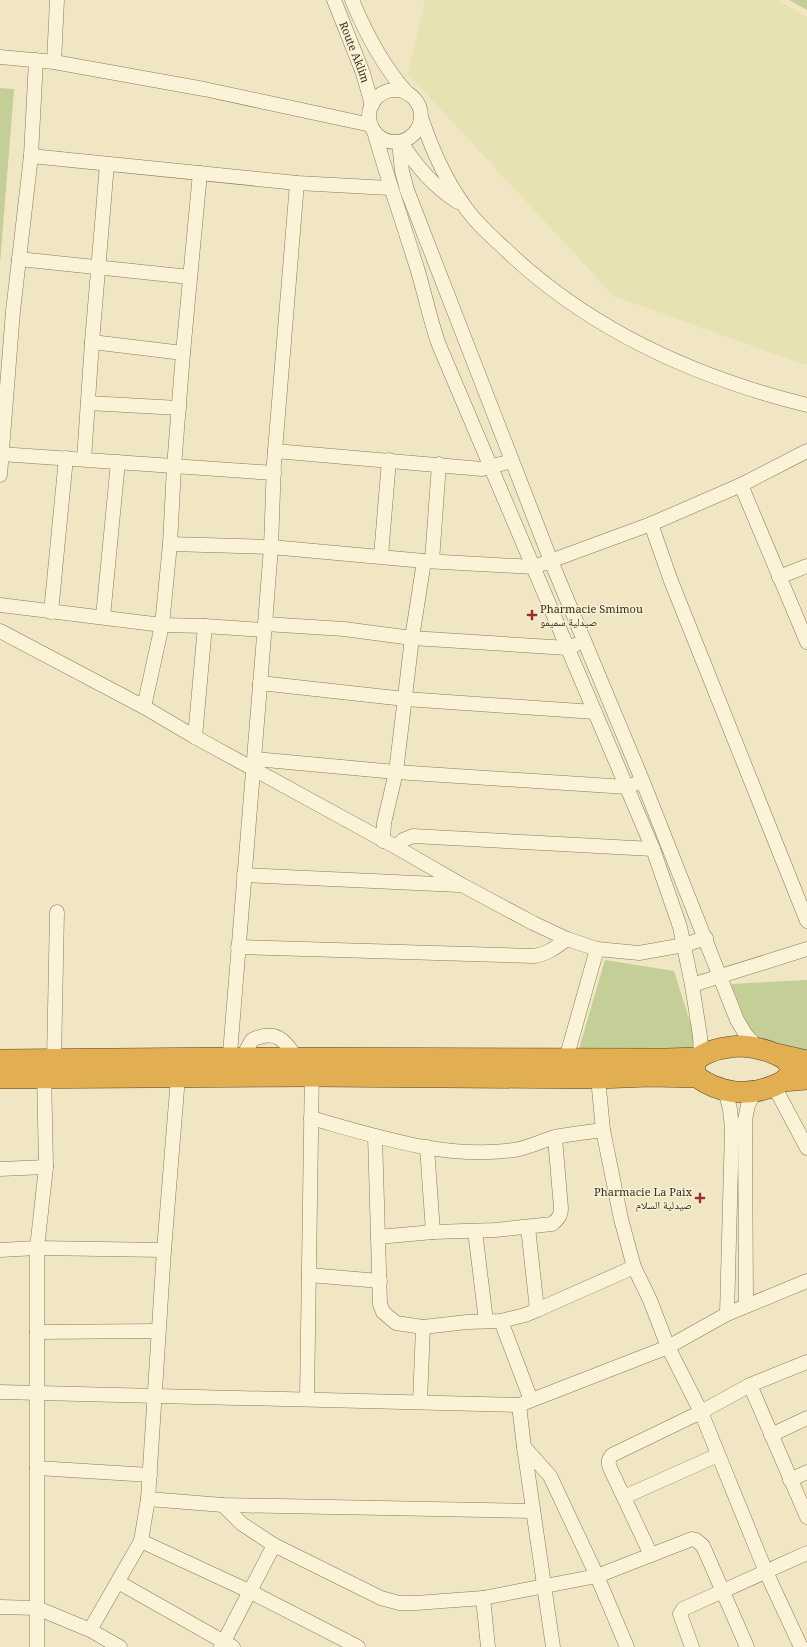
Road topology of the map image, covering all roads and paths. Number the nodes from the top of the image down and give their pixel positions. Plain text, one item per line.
1 (56, 0) edge
2 (334, 0) edge
3 (352, 0) edge
4 (0, 57) edge
5 (36, 60) junction
6 (54, 62) junction
7 (407, 93) junction
8 (372, 105) junction
9 (422, 120) junction
10 (372, 128) junction
11 (400, 142) junction
12 (31, 156) junction
13 (107, 164) junction
14 (416, 165) junction
15 (402, 170) junction
16 (200, 173) junction
17 (297, 183) junction
18 (390, 188) junction
19 (463, 206) junction
20 (19, 259) junction
21 (98, 267) junction
22 (190, 277) junction
23 (92, 342) junction
24 (183, 353) junction
25 (88, 403) junction
26 (807, 405) edge
27 (179, 408) junction
28 (276, 451) junction
29 (807, 451) edge
30 (1, 454) edge
31 (66, 458) junction
32 (84, 459) junction
33 (390, 460) junction
34 (512, 461) junction
35 (118, 462) junction
36 (439, 464) junction
37 (174, 467) junction
38 (491, 467) junction
39 (274, 473) junction
40 (0, 475) edge
41 (741, 485) junction
42 (651, 524) junction
43 (170, 544) junction
44 (271, 547) junction
45 (381, 556) junction
46 (428, 561) junction
47 (551, 561) junction
48 (534, 566) junction
49 (807, 566) edge
50 (779, 577) junction
51 (0, 605) edge
52 (51, 612) junction
53 (102, 617) junction
54 (162, 625) junction
55 (205, 626) junction
56 (265, 627) junction
57 (0, 631) edge
58 (412, 638) junction
59 (585, 642) junction
60 (807, 642) edge
61 (568, 648) junction
62 (260, 684) junction
63 (405, 700) junction
64 (144, 707) junction
65 (595, 712) junction
66 (195, 737) junction
67 (254, 764) junction
68 (396, 772) junction
69 (643, 782) junction
70 (627, 787) junction
71 (383, 841) junction
72 (396, 847) junction
73 (653, 849) junction
74 (244, 875) junction
75 (462, 885) junction
76 (57, 912) dead end
77 (807, 921) edge
78 (706, 938) junction
79 (567, 939) junction
80 (684, 945) junction
81 (238, 947) junction
82 (597, 949) junction
83 (807, 949) edge
84 (721, 976) junction
85 (692, 985) junction
86 (767, 1051) junction
87 (566, 1059) junction
88 (0, 1060) edge
89 (699, 1063) junction
90 (234, 1064) junction
91 (307, 1065) junction
92 (47, 1066) junction
93 (807, 1074) edge
94 (178, 1077) junction
95 (0, 1078) edge
96 (598, 1078) junction
97 (771, 1086) junction
98 (725, 1090) junction
99 (311, 1118) junction
100 (603, 1130) junction
101 (375, 1136) junction
102 (555, 1138) junction
103 (428, 1146) junction
104 (807, 1148) edge
105 (46, 1167) junction
106 (0, 1169) edge
107 (528, 1227) junction
108 (475, 1230) junction
109 (433, 1232) junction
110 (378, 1238) junction
111 (37, 1248) junction
112 (0, 1250) edge
113 (164, 1250) junction
114 (634, 1267) junction
115 (309, 1275) junction
116 (380, 1281) junction
117 (807, 1281) edge
118 (746, 1305) junction
119 (537, 1310) junction
120 (727, 1314) junction
121 (486, 1321) junction
122 (501, 1321) junction
123 (423, 1327) junction
124 (158, 1331) junction
125 (37, 1332) junction
126 (668, 1347) junction
127 (807, 1362) edge
128 (750, 1384) junction
129 (0, 1392) edge
130 (37, 1392) junction
131 (154, 1395) junction
132 (307, 1399) junction
133 (420, 1402) junction
134 (525, 1402) junction
135 (701, 1412) junction
136 (807, 1418) edge
137 (771, 1435) junction
138 (524, 1447) junction
139 (718, 1455) junction
140 (37, 1468) junction
141 (807, 1472) edge
142 (150, 1475) junction
143 (790, 1480) junction
144 (624, 1497) junction
145 (148, 1499) junction
146 (223, 1505) junction
147 (533, 1511) junction
148 (807, 1516) edge
149 (141, 1541) junction
150 (274, 1545) junction
151 (807, 1553) edge
152 (651, 1554) junction
153 (766, 1572) junction
154 (597, 1576) junction
155 (118, 1582) junction
156 (545, 1585) junction
157 (251, 1592) junction
158 (722, 1592) junction
159 (483, 1598) junction
160 (0, 1607) edge
161 (37, 1608) junction
162 (90, 1630) junction
163 (226, 1645) edge
164 (37, 1647) edge
165 (120, 1647) edge
166 (358, 1647) edge
167 (488, 1647) edge
168 (553, 1647) edge
169 (627, 1647) edge
170 (692, 1647) edge
171 (747, 1647) edge
172 (801, 1647) edge

1 - 6 street
2 - 8 street, Route Aklim
3 - 7 street, Route Aklim
4 - 5 street
5 - 6 street
5 - 12 street
6 - 10 street
7 - 8 street
7 - 9 street
8 - 10 street
9 - 11 street
9 - 19 street
10 - 11 street
10 - 18 street
11 - 14 street
11 - 15 street
12 - 13 street
12 - 20 street
13 - 16 street
13 - 21 street
14 - 15 street
14 - 19 street
15 - 34 street
16 - 17 street
16 - 22 street
17 - 18 street
17 - 28 street
18 - 38 street
19 - 26 street
20 - 21 street
20 - 30 street
21 - 22 street
21 - 23 street
22 - 24 street
23 - 24 street
23 - 25 street
24 - 27 street
25 - 27 street
25 - 32 street
27 - 37 street
28 - 33 street
28 - 39 street
29 - 41 street
30 - 31 street
30 - 40 street
31 - 32 street
31 - 52 street
32 - 35 street
33 - 36 street
33 - 45 street
34 - 38 street
34 - 47 street
35 - 37 street
35 - 53 street
36 - 38 street
36 - 46 street
37 - 39 street
37 - 43 street
38 - 48 street
39 - 44 street
41 - 42 street
41 - 50 street
42 - 47 street
42 - 77 street
43 - 44 street
43 - 54 street
44 - 45 street
44 - 56 street
45 - 46 street
46 - 48 street
46 - 58 street
47 - 48 street
47 - 59 street
48 - 61 street
49 - 50 street
50 - 60 street
51 - 52 street
52 - 53 street
53 - 54 street
54 - 55 street
54 - 64 street
55 - 56 street
55 - 66 street
56 - 58 street
56 - 62 street
57 - 64 street
58 - 61 street
58 - 63 street
59 - 61 street
59 - 69 street
61 - 65 street
62 - 63 street
62 - 67 street
63 - 65 street
63 - 68 street
64 - 66 street
65 - 70 street
66 - 67 street
67 - 68 street
67 - 71 street
67 - 74 street
68 - 70 street
68 - 71 street
69 - 70 street
69 - 78 street
70 - 73 street
71 - 72 street
72 - 73 street
72 - 75 street
73 - 80 street
74 - 75 street
74 - 81 street
75 - 79 street
76 - 92 street
78 - 80 street
78 - 84 street
79 - 81 street
79 - 82 street
80 - 82 street
80 - 85 street
81 - 90 street
82 - 87 street
83 - 84 street
84 - 85 street
84 - 86 street
85 - 89 street
86 - 89 highway
86 - 93 highway
86 - 97 highway
87 - 89 highway
87 - 91 highway
88 - 92 highway
89 - 96 highway
89 - 98 highway
90 - 91 highway
90 - 92 highway
90 - 94 highway
91 - 96 highway
91 - 99 street
92 - 94 highway
92 - 95 highway
92 - 105 street
93 - 97 highway
94 - 113 street
96 - 100 street
97 - 98 highway
97 - 104 street
97 - 118 street
98 - 120 street
99 - 101 street
99 - 115 street
100 - 102 street
100 - 114 street
101 - 103 street
101 - 110 street
102 - 103 street
102 - 107 street
103 - 109 street
105 - 106 street
105 - 111 street
107 - 108 street
107 - 119 street
108 - 109 street
108 - 121 street
109 - 110 street
110 - 116 street
111 - 112 street
111 - 113 street
111 - 125 street
113 - 124 street
114 - 119 street
114 - 126 street
115 - 116 street
115 - 132 street
116 - 123 street
117 - 118 street
118 - 120 street
119 - 122 street
120 - 126 street
121 - 122 street
121 - 123 street
122 - 134 street
123 - 133 street
124 - 125 street
124 - 131 street
125 - 130 street
126 - 134 street
126 - 135 street
127 - 128 street
128 - 135 street
128 - 137 street
129 - 130 street
130 - 131 street
130 - 140 street
131 - 132 street
131 - 142 street
132 - 133 street
133 - 134 street
134 - 138 street
135 - 139 street
135 - 144 street
136 - 137 street
137 - 143 street
138 - 147 street
138 - 154 street
139 - 144 street
139 - 153 street
140 - 142 street
140 - 161 street
141 - 143 street
142 - 145 street
143 - 148 street
144 - 152 street
145 - 146 street
145 - 149 street
146 - 147 street
146 - 150 street
147 - 156 street
149 - 155 street
149 - 157 street
150 - 157 street
150 - 159 street
151 - 153 street
152 - 154 street
152 - 158 street
153 - 158 street
153 - 172 street
154 - 156 street
154 - 169 street
155 - 162 street
155 - 163 street
156 - 159 street
156 - 168 street
157 - 163 street
157 - 166 street
158 - 170 street
158 - 171 street
159 - 167 street
160 - 161 street
161 - 162 street
161 - 164 street
162 - 165 street

